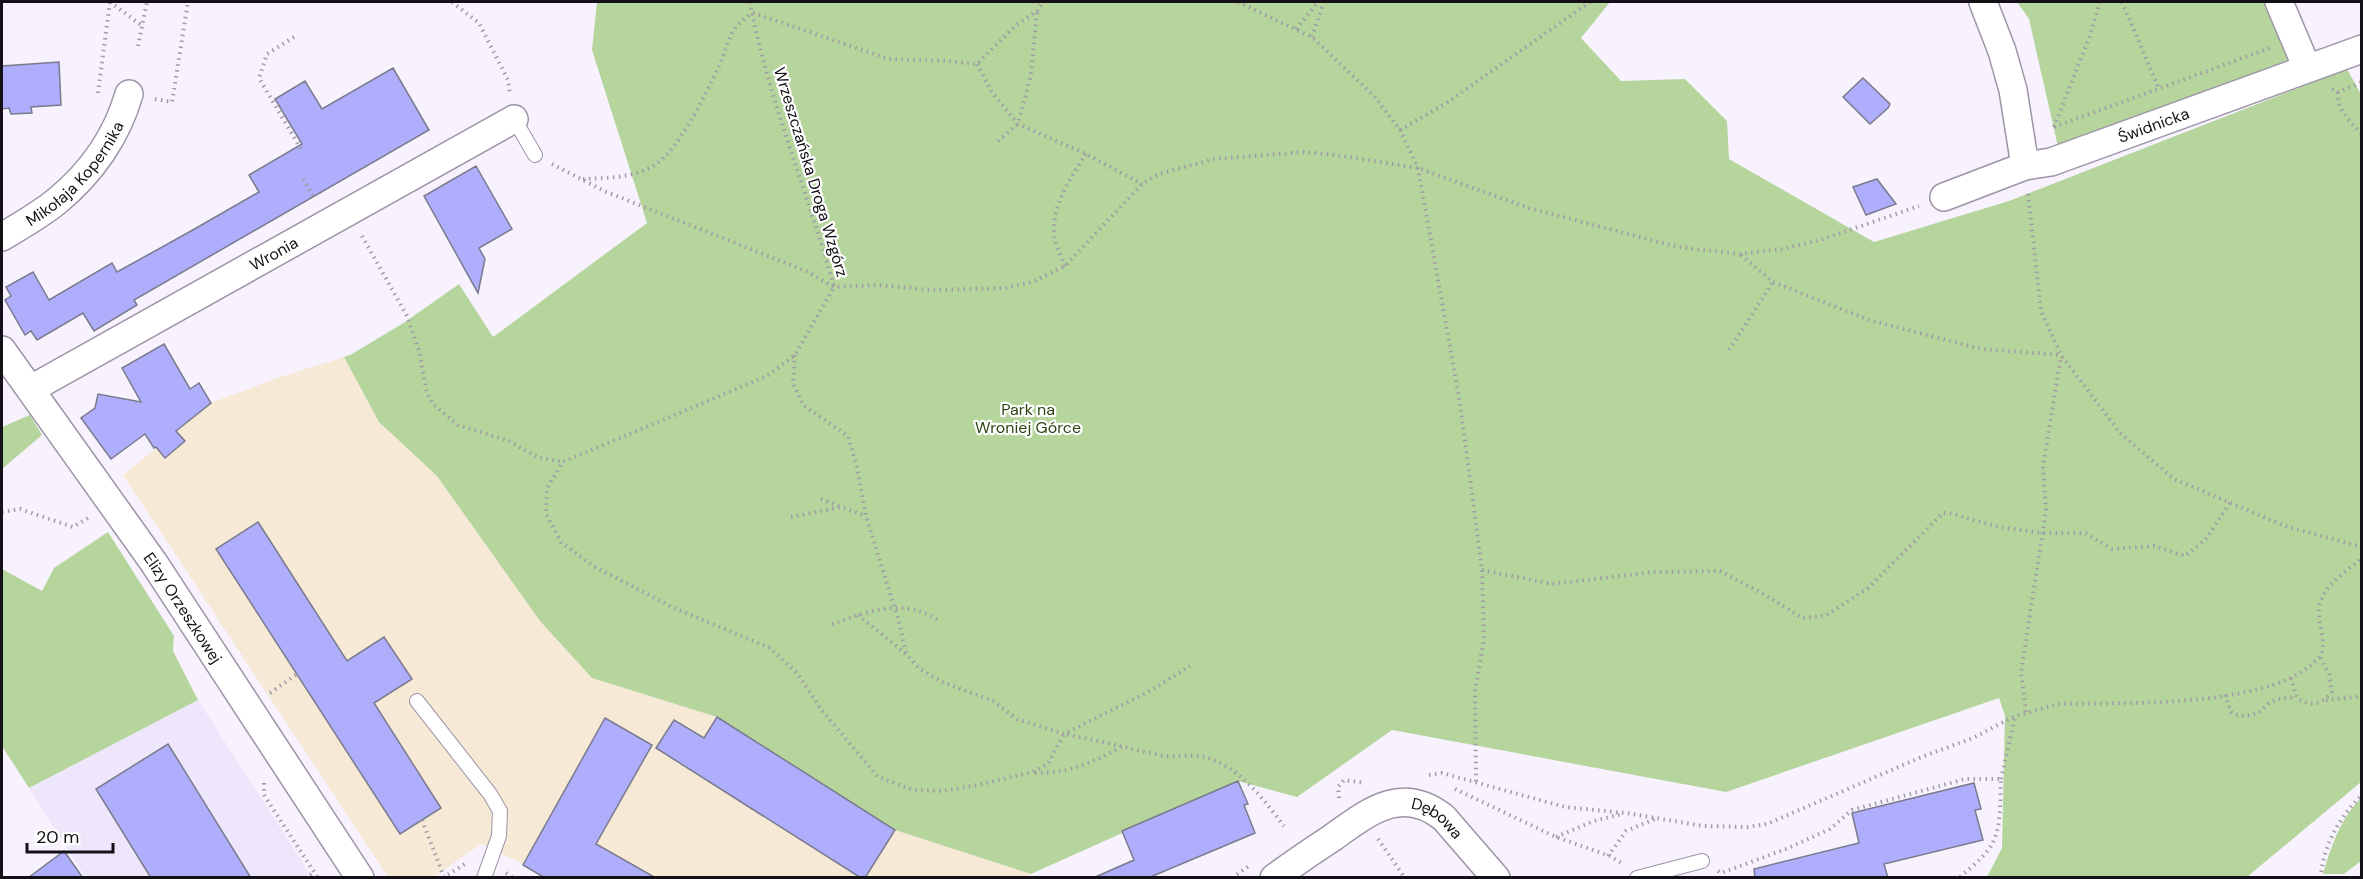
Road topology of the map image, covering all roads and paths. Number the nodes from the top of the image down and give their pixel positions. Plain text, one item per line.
1 (110, 2) edge
2 (147, 2) edge
3 (188, 2) edge
4 (452, 2) edge
5 (750, 2) edge
6 (1043, 2) edge
7 (1238, 2) edge
8 (1318, 2) edge
9 (1324, 2) edge
10 (1590, 2) edge
11 (1983, 2) edge
12 (2100, 2) edge
13 (2122, 2) edge
14 (2279, 2) edge
15 (1037, 11) junction
16 (752, 13) junction
17 (141, 25) junction
18 (1296, 29) junction
19 (294, 37) dead end
20 (1312, 37) junction
21 (2294, 39) junction
22 (138, 46) dead end
23 (2361, 49) edge
24 (977, 64) junction
25 (2307, 68) junction
26 (508, 80) dead end
27 (2159, 88) junction
28 (2338, 92) dead end
29 (98, 95) dead end
30 (141, 96) joint
31 (514, 118) joint
32 (1018, 124) junction
33 (2054, 127) junction
34 (1400, 130) junction
35 (2052, 134) dead end
36 (2361, 134) edge
37 (998, 141) dead end
38 (302, 151) dead end
39 (535, 154) joint
40 (1086, 154) junction
41 (2025, 166) junction
42 (1418, 168) junction
43 (583, 179) junction
44 (1142, 184) junction
45 (1944, 197) joint
46 (348, 212) junction
47 (2, 237) edge
48 (1740, 254) junction
49 (1065, 266) junction
50 (1773, 282) junction
51 (834, 287) junction
52 (2, 350) edge
53 (1729, 350) dead end
54 (795, 355) junction
55 (2061, 355) junction
56 (31, 389) junction
57 (563, 462) junction
58 (821, 499) dead end
59 (2230, 503) junction
60 (841, 507) junction
61 (2, 512) edge
62 (791, 516) dead end
63 (866, 516) junction
64 (72, 527) dead end
65 (2042, 533) junction
66 (2361, 547) edge
67 (2361, 558) edge
68 (1482, 570) junction
69 (894, 606) junction
70 (858, 615) junction
71 (938, 620) dead end
72 (831, 624) dead end
73 (906, 654) junction
74 (2320, 657) junction
75 (1190, 666) dead end
76 (297, 674) dead end
77 (2291, 678) junction
78 (279, 687) dead end
79 (2225, 695) junction
80 (2361, 696) edge
81 (2296, 697) junction
82 (417, 700) dead end
83 (2325, 700) junction
84 (2026, 712) junction
85 (2015, 716) junction
86 (1064, 734) junction
87 (1124, 745) junction
88 (1032, 772) junction
89 (1429, 776) dead end
90 (2001, 779) junction
91 (1476, 782) junction
92 (1366, 783) dead end
93 (2361, 795) edge
94 (1340, 798) dead end
95 (1475, 800) dead end
96 (1626, 813) junction
97 (1362, 816) junction
98 (1658, 819) junction
99 (422, 820) dead end
100 (1284, 826) dead end
101 (1556, 837) junction
102 (1608, 856) junction
103 (1702, 861) joint
104 (1620, 862) dead end
105 (315, 872) dead end
106 (357, 875) edge
107 (444, 877) edge
108 (305, 878) edge
109 (484, 878) edge
110 (1274, 878) edge
111 (1405, 878) edge
112 (1496, 878) edge
113 (1636, 878) edge
114 (1959, 878) edge
115 (2321, 878) edge

1 - 17 path
1 - 29 path
2 - 17 path
3 - 30 path
4 - 26 path
5 - 16 path, Wrzeszczańska Droga Wzgórz
6 - 15 path
7 - 18 path
8 - 18 path
9 - 20 path
10 - 34 path
11 - 41 street
12 - 33 path
13 - 27 path
14 - 21 street
15 - 24 path
15 - 32 path
16 - 24 path
16 - 43 path
16 - 51 path, Wrzeszczańska Droga Wzgórz
17 - 22 path
18 - 20 path
19 - 38 path
20 - 34 path
21 - 25 street
21 - 27 path
23 - 25 street, Świdnicka
24 - 32 path
25 - 41 street, Świdnicka
27 - 33 path
28 - 36 path
30 - 47 street, Mikołaja Kopernika
31 - 39 lane
31 - 46 street, Wronia
32 - 37 path
32 - 40 path
33 - 35 path
34 - 42 path
39 - 43 path
40 - 44 path
40 - 49 path
41 - 45 street, Świdnicka
41 - 55 path
42 - 44 path
42 - 48 path
42 - 68 path
43 - 51 path
44 - 49 path
45 - 48 path
46 - 56 street, Wronia
46 - 57 path
48 - 50 path
49 - 51 path
50 - 53 path
50 - 55 path
51 - 54 path, Wrzeszczańska Droga Wzgórz
52 - 56 street, Elizy Orzeszkowej
54 - 57 path, Wrzeszczańska Droga Wzgórz
54 - 63 path
55 - 59 path
55 - 65 path
56 - 106 street, Elizy Orzeszkowej
57 - 88 path
58 - 60 path
59 - 65 path
59 - 66 path
60 - 62 path
60 - 63 path
61 - 64 path
63 - 69 path
65 - 68 path
65 - 84 path
67 - 74 path
68 - 91 path
69 - 70 path
69 - 71 path
69 - 73 path
70 - 72 path
70 - 73 path
73 - 86 path
74 - 77 path
74 - 83 path
75 - 86 path
76 - 78 path
77 - 79 path
77 - 81 path
79 - 81 path
79 - 84 path
80 - 83 path
81 - 83 path
82 - 109 lane
84 - 85 path
85 - 90 path
85 - 98 path
86 - 87 path
86 - 88 path
87 - 88 path
87 - 100 path
89 - 91 path
90 - 103 path
90 - 114 path
91 - 96 path
92 - 94 path
93 - 115 path
95 - 101 path
96 - 98 path
96 - 101 path
97 - 110 street, Dębowa
97 - 111 path
97 - 112 street, Dębowa
98 - 102 path
99 - 107 path
101 - 102 path
102 - 104 path
103 - 113 lane
105 - 108 path

